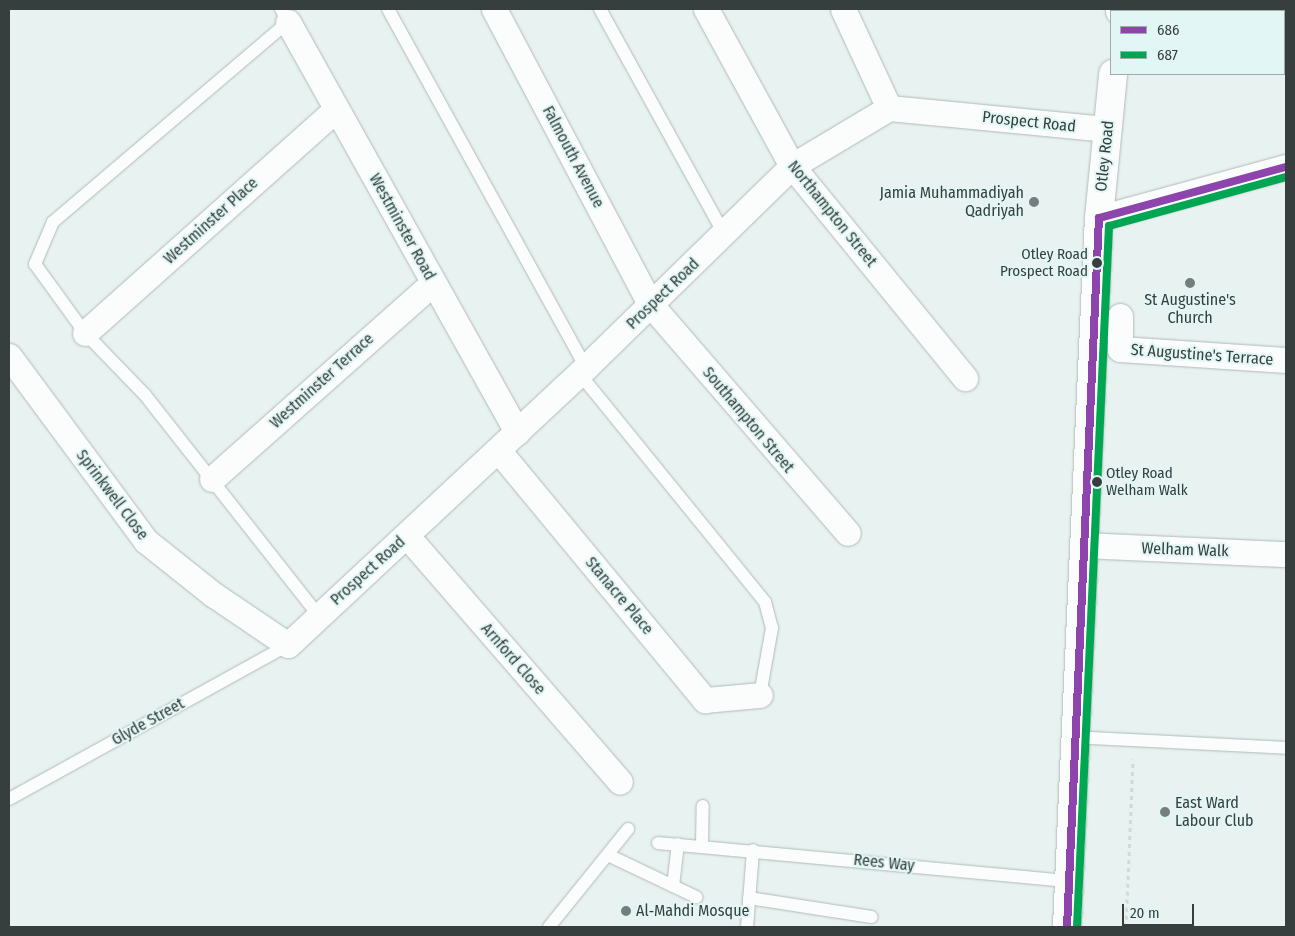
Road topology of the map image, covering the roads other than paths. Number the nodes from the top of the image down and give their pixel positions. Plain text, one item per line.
1 (388, 9) edge
2 (494, 9) edge
3 (600, 9) edge
4 (706, 9) edge
5 (843, 9) edge
6 (285, 15) edge
7 (1113, 75) edge
8 (889, 108) junction
9 (336, 109) junction
10 (1108, 129) junction
11 (792, 166) junction
12 (1286, 167) edge
13 (1099, 218) junction
14 (726, 234) junction
15 (433, 283) junction
16 (652, 305) junction
17 (1120, 316) dead end
18 (85, 333) junction
19 (9, 356) edge
20 (1286, 360) edge
21 (583, 370) junction
22 (965, 378) dead end
23 (516, 432) junction
24 (498, 450) junction
25 (212, 479) junction
26 (848, 533) dead end
27 (407, 536) junction
28 (1084, 544) junction
29 (1286, 554) edge
30 (319, 616) junction
31 (288, 645) junction
32 (760, 695) joint
33 (1072, 737) junction
34 (1286, 748) edge
35 (620, 782) dead end
36 (9, 799) edge
37 (703, 806) dead end
38 (628, 829) dead end
39 (658, 843) dead end
40 (678, 844) junction
41 (702, 845) junction
42 (753, 850) junction
43 (608, 856) junction
44 (1066, 881) junction
45 (673, 886) junction
46 (696, 897) dead end
47 (749, 898) junction
48 (872, 917) dead end
49 (549, 927) edge
50 (747, 927) edge
51 (1067, 927) edge

1 - 21 lane
2 - 16 street, Falmouth Avenue
3 - 14 lane
4 - 11 street, Northampton Street
5 - 8 street
6 - 9 street, Westminster Road
6 - 18 lane
7 - 10 main road, Otley Road
8 - 10 street, Prospect Road
8 - 11 street, Prospect Road
9 - 15 street, Westminster Road
9 - 18 street, Westminster Place
10 - 13 main road, Otley Road
11 - 14 street, Prospect Road
11 - 22 street, Northampton Street
12 - 13 street
13 - 28 main road, Otley Road
14 - 16 street, Prospect Road
15 - 23 street, Westminster Road
15 - 25 street, Westminster Terrace
16 - 21 street, Prospect Road
16 - 26 street, Southampton Street
17 - 20 street, St Augustine's Terrace
18 - 25 lane
19 - 31 street, Sprinkwell Close
21 - 23 street, Prospect Road
21 - 32 lane
23 - 24 street, Prospect Road
24 - 27 street, Prospect Road
24 - 32 street, Stanacre Place
25 - 30 lane
27 - 30 street, Prospect Road
27 - 35 street, Arnford Close
28 - 29 street, Welham Walk
28 - 33 main road, Otley Road
30 - 31 street, Prospect Road
31 - 36 lane, Glyde Street
33 - 34 lane
33 - 44 main road, Otley Road
37 - 41 lane
38 - 43 lane
39 - 40 lane, Rees Way
40 - 41 lane, Rees Way
40 - 45 lane
41 - 42 lane, Rees Way
42 - 44 lane, Rees Way
42 - 47 lane
43 - 45 lane
43 - 49 lane
44 - 51 main road, Otley Road
45 - 46 lane
47 - 48 lane
47 - 50 lane

